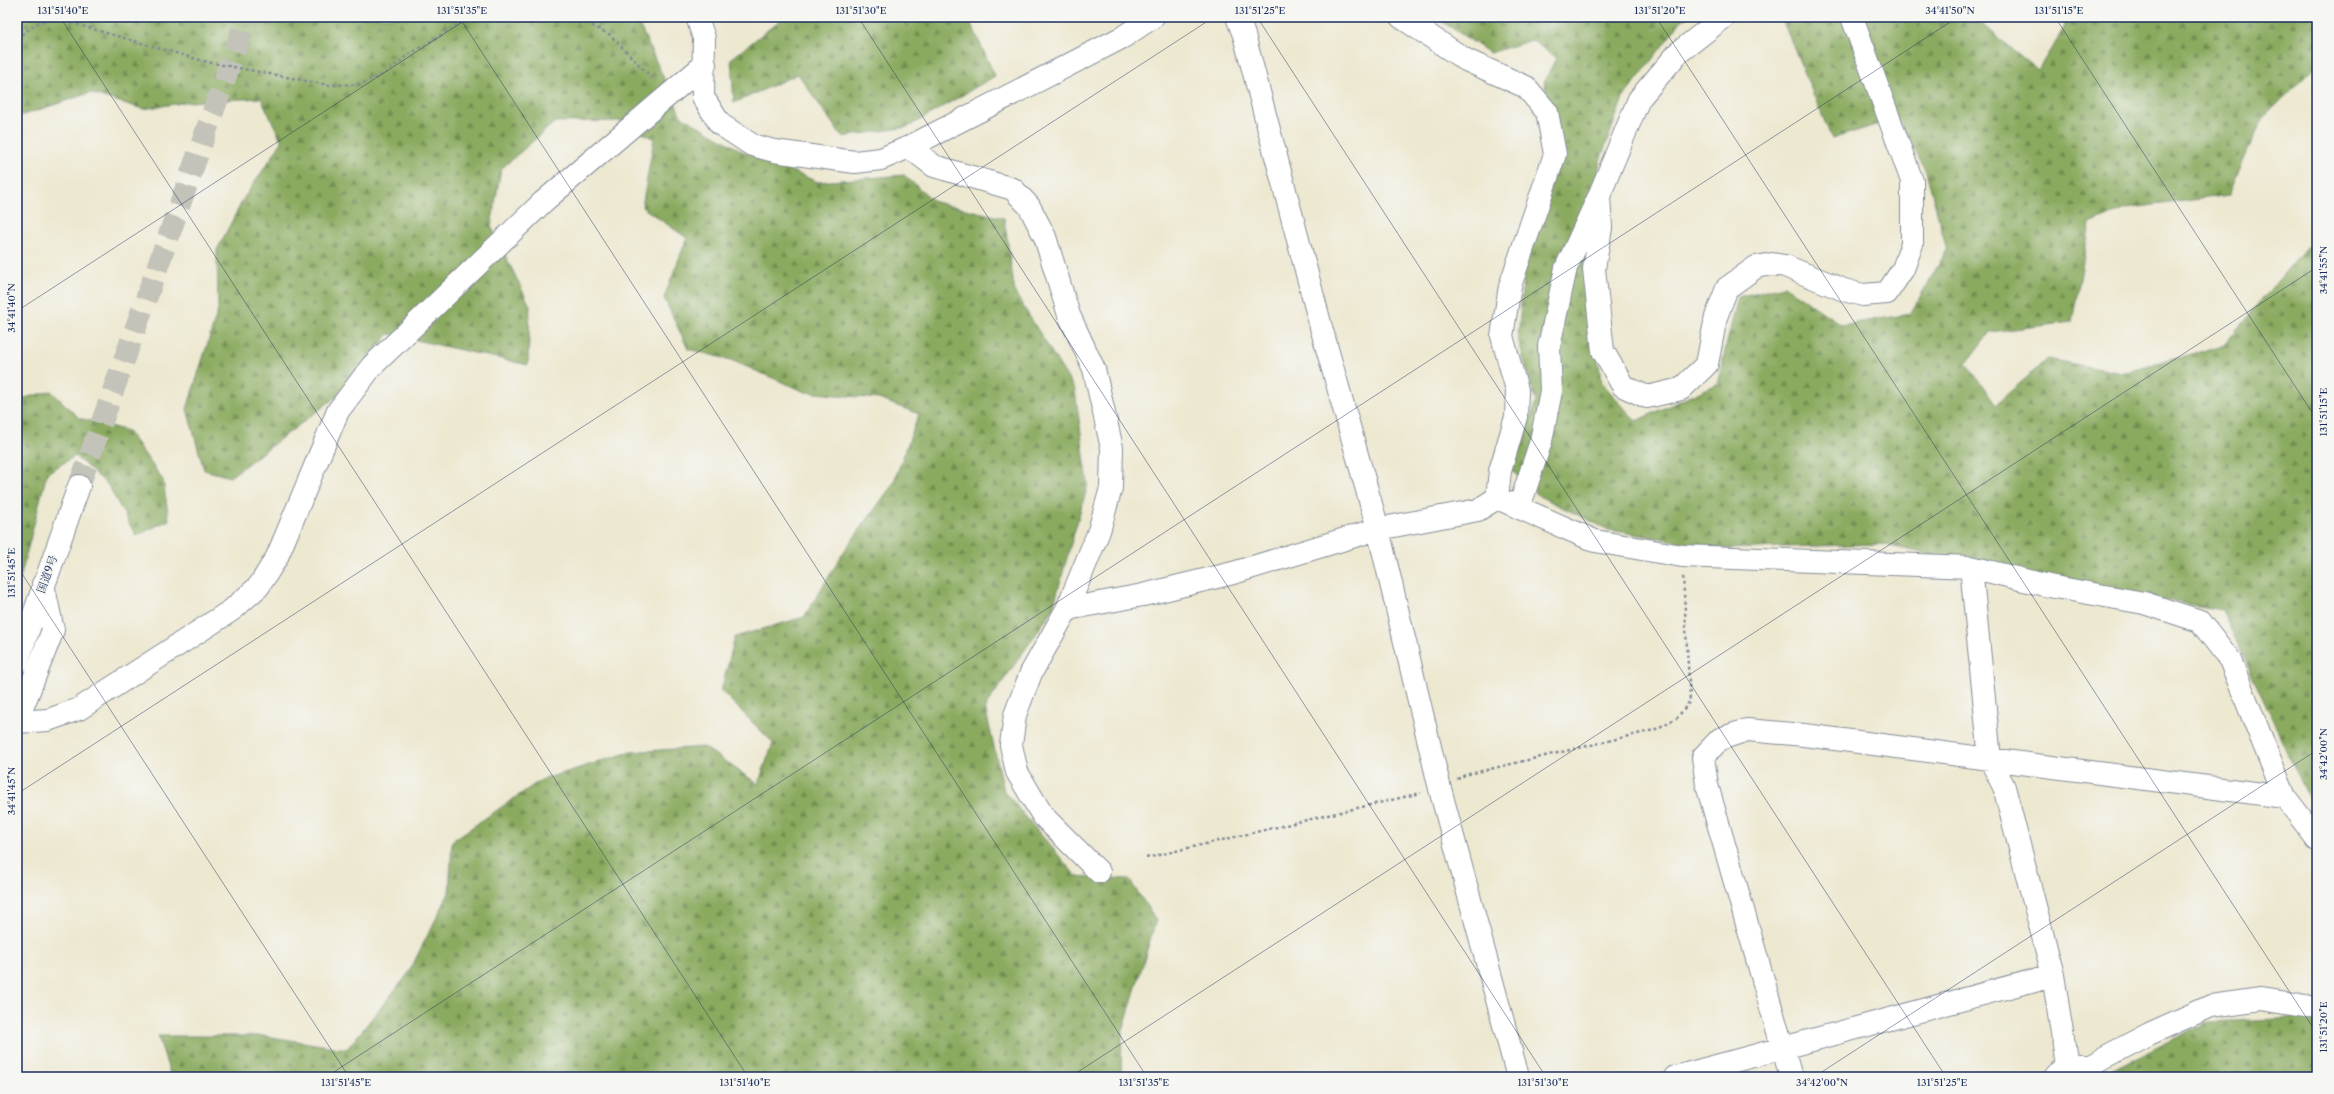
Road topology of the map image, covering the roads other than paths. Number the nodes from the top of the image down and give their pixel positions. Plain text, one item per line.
1 (697, 17) edge
2 (1153, 17) edge
3 (1237, 17) edge
4 (1401, 17) edge
5 (1724, 17) edge
6 (1852, 17) edge
7 (704, 64) junction
8 (909, 147) junction
9 (1599, 196) junction
10 (79, 486) tunnel mouth
11 (1497, 498) junction
12 (1519, 508) junction
13 (1378, 529) junction
14 (1971, 567) junction
15 (44, 584) junction
16 (1066, 609) junction
17 (17, 662) edge
18 (17, 722) edge
19 (1990, 759) junction
20 (2285, 797) junction
21 (2317, 839) edge
22 (1099, 872) dead end
23 (2053, 975) junction
24 (2317, 1008) edge
25 (1784, 1047) junction
26 (2061, 1071) edge
27 (1518, 1077) edge
28 (1675, 1077) edge
29 (1791, 1077) edge

1 - 7 main road
2 - 8 main road
3 - 13 main road
4 - 11 main road
5 - 9 main road
6 - 9 main road
7 - 8 main road
7 - 18 main road
8 - 16 main road
9 - 12 main road
10 - 15 main road, 国道9号
11 - 12 main road
11 - 13 main road
12 - 14 main road
13 - 16 main road
13 - 27 main road
14 - 19 main road
14 - 20 main road
15 - 17 main road, 国道9号
15 - 18 main road
16 - 22 main road
19 - 20 main road
19 - 23 main road
19 - 25 main road
20 - 21 main road
23 - 25 main road
23 - 26 main road
24 - 26 main road
25 - 28 main road
25 - 29 main road

